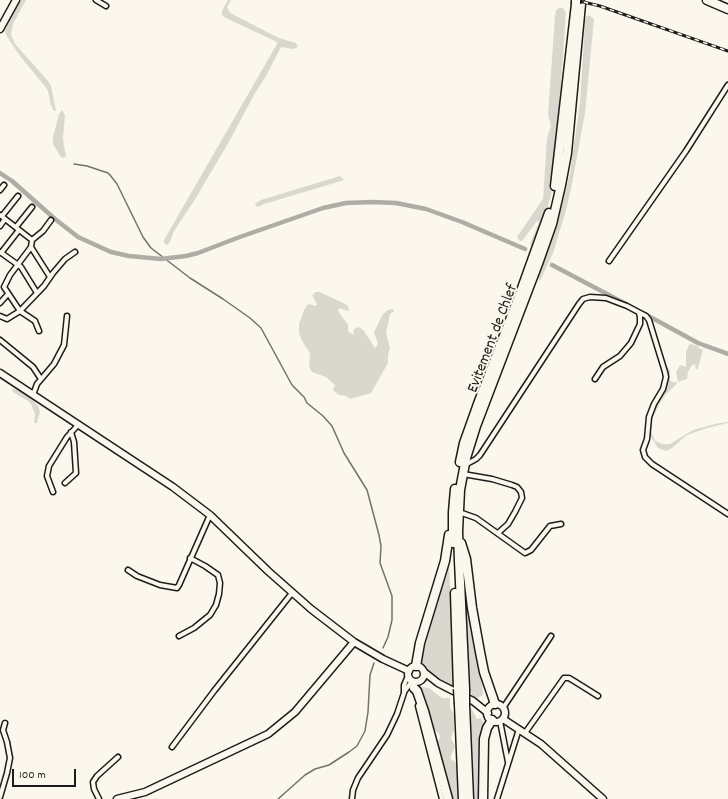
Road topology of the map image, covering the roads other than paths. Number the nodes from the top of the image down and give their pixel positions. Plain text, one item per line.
1 (16, 0) edge
2 (96, 0) edge
3 (707, 0) edge
4 (720, 0) edge
5 (579, 2) edge
6 (106, 6) dead end
7 (728, 6) edge
8 (728, 9) edge
9 (0, 29) edge
10 (728, 86) edge
11 (4, 185) dead end
12 (0, 190) edge
13 (18, 196) dead end
14 (32, 206) dead end
15 (2, 217) edge
16 (51, 220) dead end
17 (0, 226) edge
18 (18, 228) junction
19 (32, 240) junction
20 (31, 246) junction
21 (1, 252) edge
22 (75, 252) dead end
23 (609, 261) dead end
24 (17, 265) junction
25 (50, 277) junction
26 (0, 284) edge
27 (4, 287) junction
28 (37, 293) junction
29 (8, 294) junction
30 (0, 303) edge
31 (20, 311) junction
32 (639, 312) junction
33 (0, 316) edge
34 (67, 316) dead end
35 (39, 331) dead end
36 (1, 342) edge
37 (0, 373) edge
38 (41, 379) junction
39 (595, 380) dead end
40 (33, 395) junction
41 (78, 425) junction
42 (72, 432) junction
43 (465, 465) junction
44 (463, 474) junction
45 (65, 483) dead end
46 (53, 492) dead end
47 (456, 512) junction
48 (728, 514) edge
49 (210, 515) junction
50 (561, 524) dead end
51 (458, 531) junction
52 (498, 533) junction
53 (190, 558) junction
54 (128, 570) dead end
55 (292, 593) junction
56 (179, 636) dead end
57 (551, 636) dead end
58 (354, 642) junction
59 (416, 666) junction
60 (424, 672) junction
61 (408, 673) junction
62 (415, 683) junction
63 (438, 683) junction
64 (462, 689) junction
65 (404, 693) junction
66 (598, 696) dead end
67 (466, 703) junction
68 (494, 705) junction
69 (503, 708) junction
70 (495, 718) junction
71 (5, 723) dead end
72 (519, 729) junction
73 (525, 733) junction
74 (172, 747) dead end
75 (118, 757) dead end
76 (509, 765) junction
77 (0, 797) edge
78 (98, 799) edge
79 (117, 799) edge
80 (352, 799) edge
81 (442, 799) edge
82 (448, 799) edge
83 (463, 799) edge
84 (469, 799) edge
85 (483, 799) edge
86 (497, 799) edge
87 (603, 799) edge

1 - 9 main road
2 - 6 street
3 - 8 highway
4 - 7 highway
5 - 43 highway, Evitement de Chlef
5 - 47 highway, Evitement de Chlef
10 - 23 street
11 - 12 street
13 - 15 street
14 - 18 street
15 - 17 street
15 - 18 street
16 - 19 street
18 - 19 street
18 - 21 street
19 - 20 street
20 - 24 street
20 - 25 street
21 - 24 street
22 - 25 street
24 - 27 street
24 - 28 street
25 - 28 street
26 - 27 street
27 - 29 street
28 - 31 street
29 - 30 street
29 - 31 street
31 - 33 street
31 - 35 street
32 - 39 street
32 - 43 street
32 - 48 street
34 - 38 street
36 - 38 street
37 - 40 main road
38 - 40 street
40 - 41 main road
41 - 42 street
41 - 49 main road
42 - 45 street
42 - 46 street
43 - 44 highway, Evitement de Chlef
44 - 47 highway, Evitement de Chlef
44 - 52 street
47 - 51 highway, Evitement de Chlef
47 - 52 street
47 - 59 highway
47 - 64 highway, Evitement de Chlef
49 - 53 street
49 - 55 main road
50 - 52 street
51 - 64 highway, Evitement de Chlef
51 - 68 highway
53 - 54 street
53 - 56 street
55 - 58 main road
55 - 74 street
57 - 69 street
58 - 61 main road
58 - 79 main road
59 - 60 main road
59 - 61 main road
60 - 62 main road
60 - 63 main road
61 - 62 main road
61 - 65 street
62 - 63 main road
62 - 65 street
62 - 81 street
62 - 82 highway
63 - 67 main road
64 - 67 highway, bridge
65 - 80 street
66 - 73 street
67 - 68 main road
67 - 70 main road
67 - 83 highway
67 - 84 highway
68 - 69 main road
68 - 70 main road
69 - 70 main road
70 - 72 main road
70 - 76 street
70 - 85 highway
71 - 77 street
72 - 73 main road
72 - 76 street
73 - 87 main road
75 - 78 street
76 - 86 street

